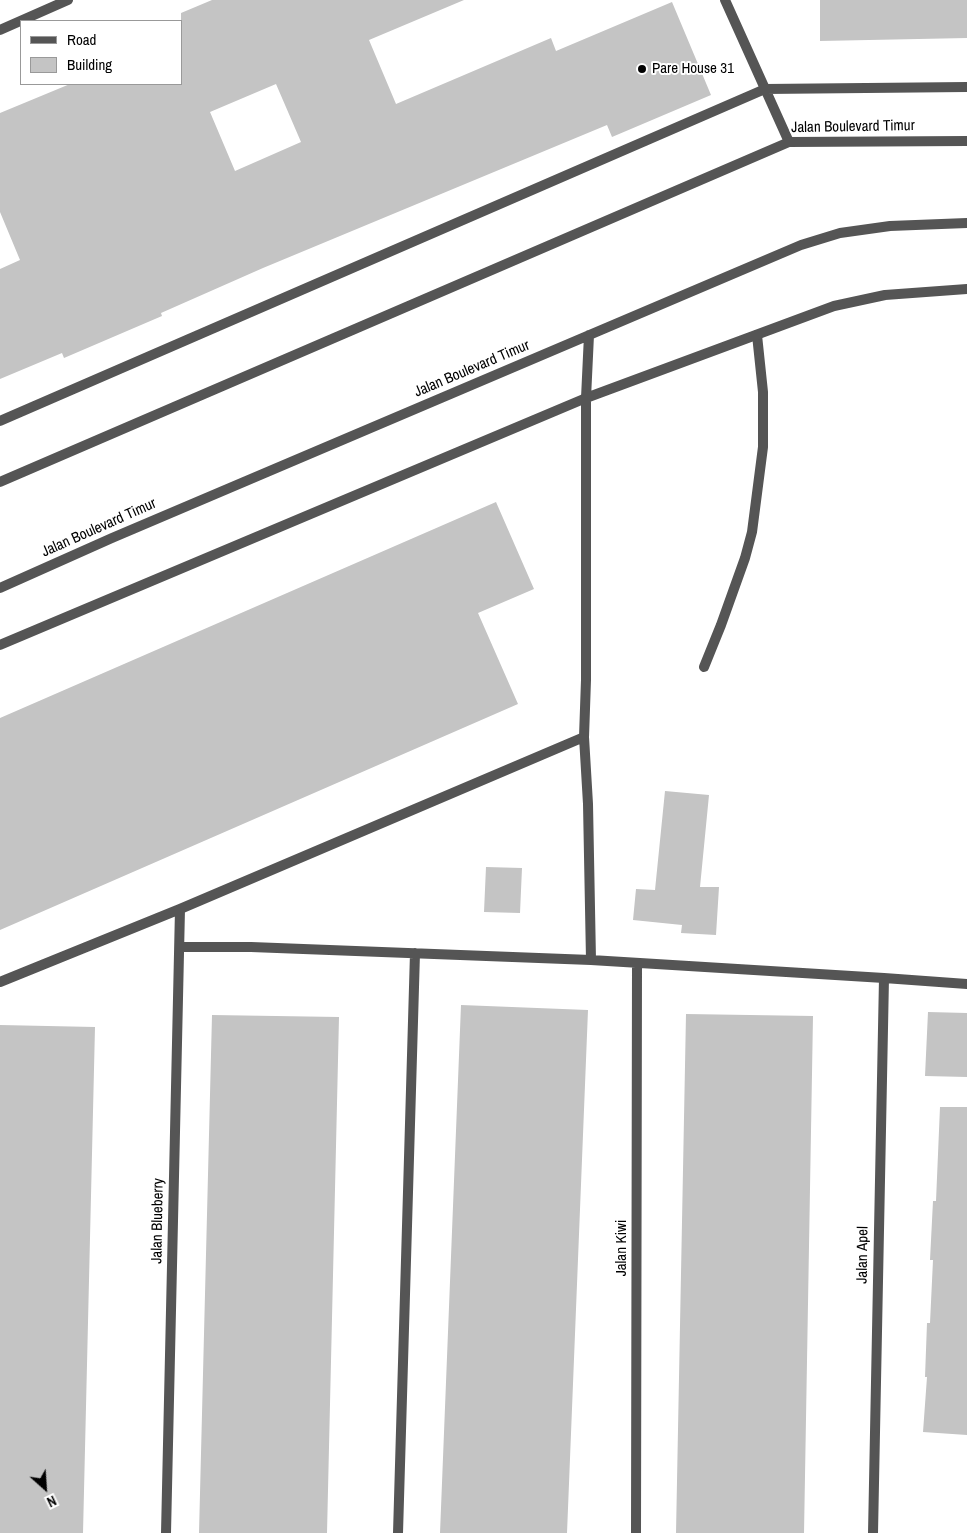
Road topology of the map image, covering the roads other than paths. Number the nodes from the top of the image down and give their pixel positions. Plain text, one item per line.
1 (68, 0) edge
2 (725, 0) edge
3 (23, 20) edge
4 (20, 21) edge
5 (0, 30) edge
6 (967, 87) edge
7 (765, 89) junction
8 (967, 141) edge
9 (789, 142) junction
10 (967, 223) edge
11 (967, 289) edge
12 (590, 335) junction
13 (756, 336) junction
14 (586, 398) junction
15 (0, 420) edge
16 (0, 482) edge
17 (0, 588) edge
18 (0, 645) edge
19 (704, 667) dead end
20 (584, 737) junction
21 (180, 909) junction
22 (180, 947) junction
23 (415, 953) junction
24 (591, 960) junction
25 (638, 964) junction
26 (884, 978) junction
27 (0, 982) edge
28 (967, 984) edge
29 (166, 1533) edge
30 (398, 1533) edge
31 (636, 1533) edge
32 (873, 1533) edge

1 - 3 street
2 - 7 street
4 - 5 street
6 - 7 street
7 - 9 street
7 - 15 street
8 - 9 street, Jalan Boulevard Timur
9 - 16 street, Jalan Boulevard Timur
10 - 12 street, Jalan Boulevard Timur
11 - 13 street
12 - 14 street
12 - 17 street, Jalan Boulevard Timur
13 - 14 street
13 - 19 street
14 - 18 street
14 - 20 street
20 - 21 street
20 - 24 street
21 - 22 street, Jalan Blueberry
21 - 27 street
22 - 23 street
22 - 29 street, Jalan Blueberry
23 - 24 street
23 - 30 street
24 - 25 street
25 - 26 street
25 - 31 street, Jalan Kiwi
26 - 28 street
26 - 32 street, Jalan Apel

